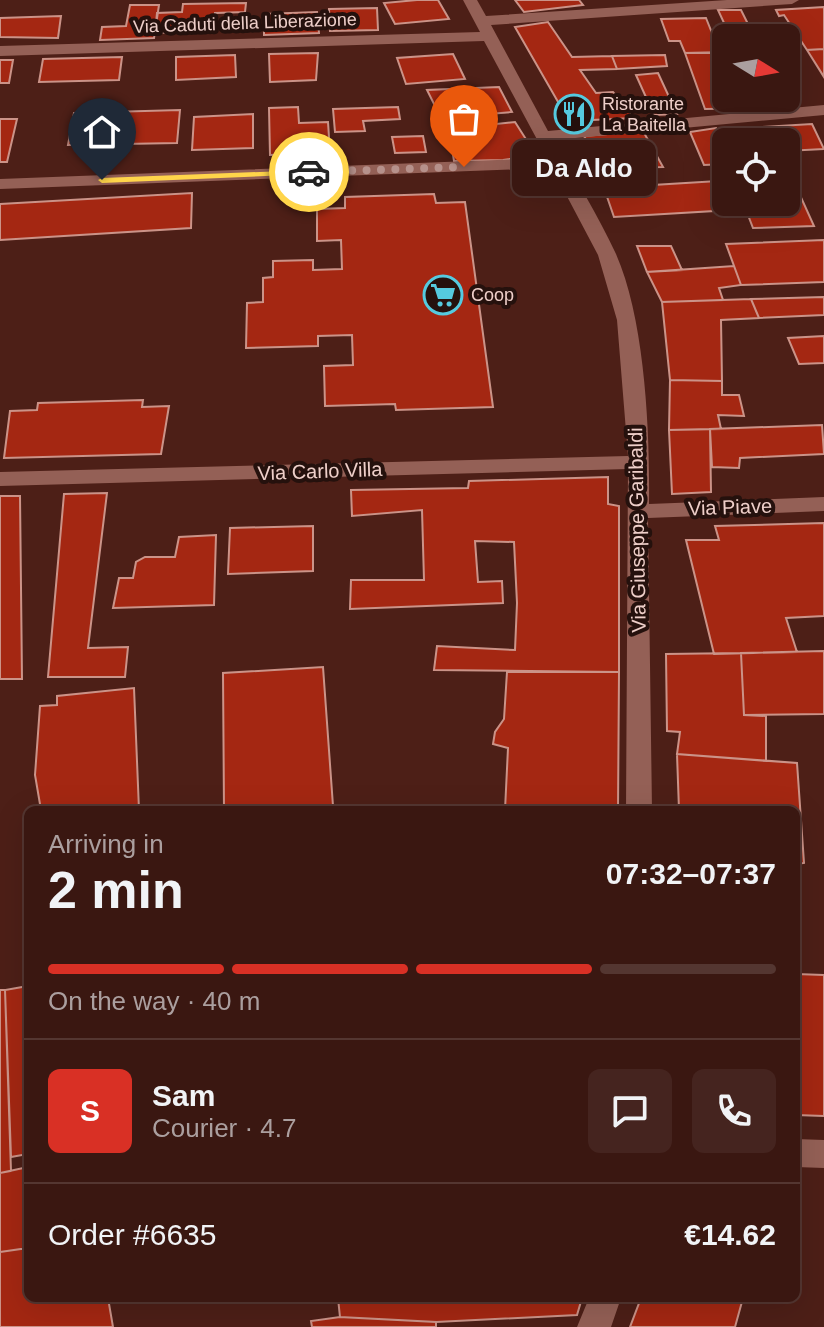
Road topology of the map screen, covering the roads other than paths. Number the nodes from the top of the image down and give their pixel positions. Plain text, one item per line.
1 (470, 0) edge
2 (792, 0) edge
3 (487, 28) junction
4 (0, 51) edge
5 (824, 110) edge
6 (544, 136) junction
7 (558, 163) junction
8 (0, 184) edge
9 (639, 462) junction
10 (0, 479) edge
11 (824, 504) edge
12 (637, 511) junction
13 (639, 806) edge
14 (800, 1153) edge
15 (824, 1154) edge
16 (603, 1302) edge
17 (594, 1327) edge

1 - 3 street, Via Giuseppe Garibaldi
2 - 3 street, Via Caduti della Liberazione
3 - 4 street, Via Caduti della Liberazione
3 - 6 street, Via Giuseppe Garibaldi
5 - 6 street
6 - 7 street, Via Giuseppe Garibaldi
7 - 8 street
7 - 9 street, Via Giuseppe Garibaldi
9 - 10 street, Via Carlo Villa
9 - 12 street, Via Giuseppe Garibaldi
11 - 12 street, Via Piave
12 - 13 street, Via Giuseppe Garibaldi
14 - 15 street
16 - 17 street

